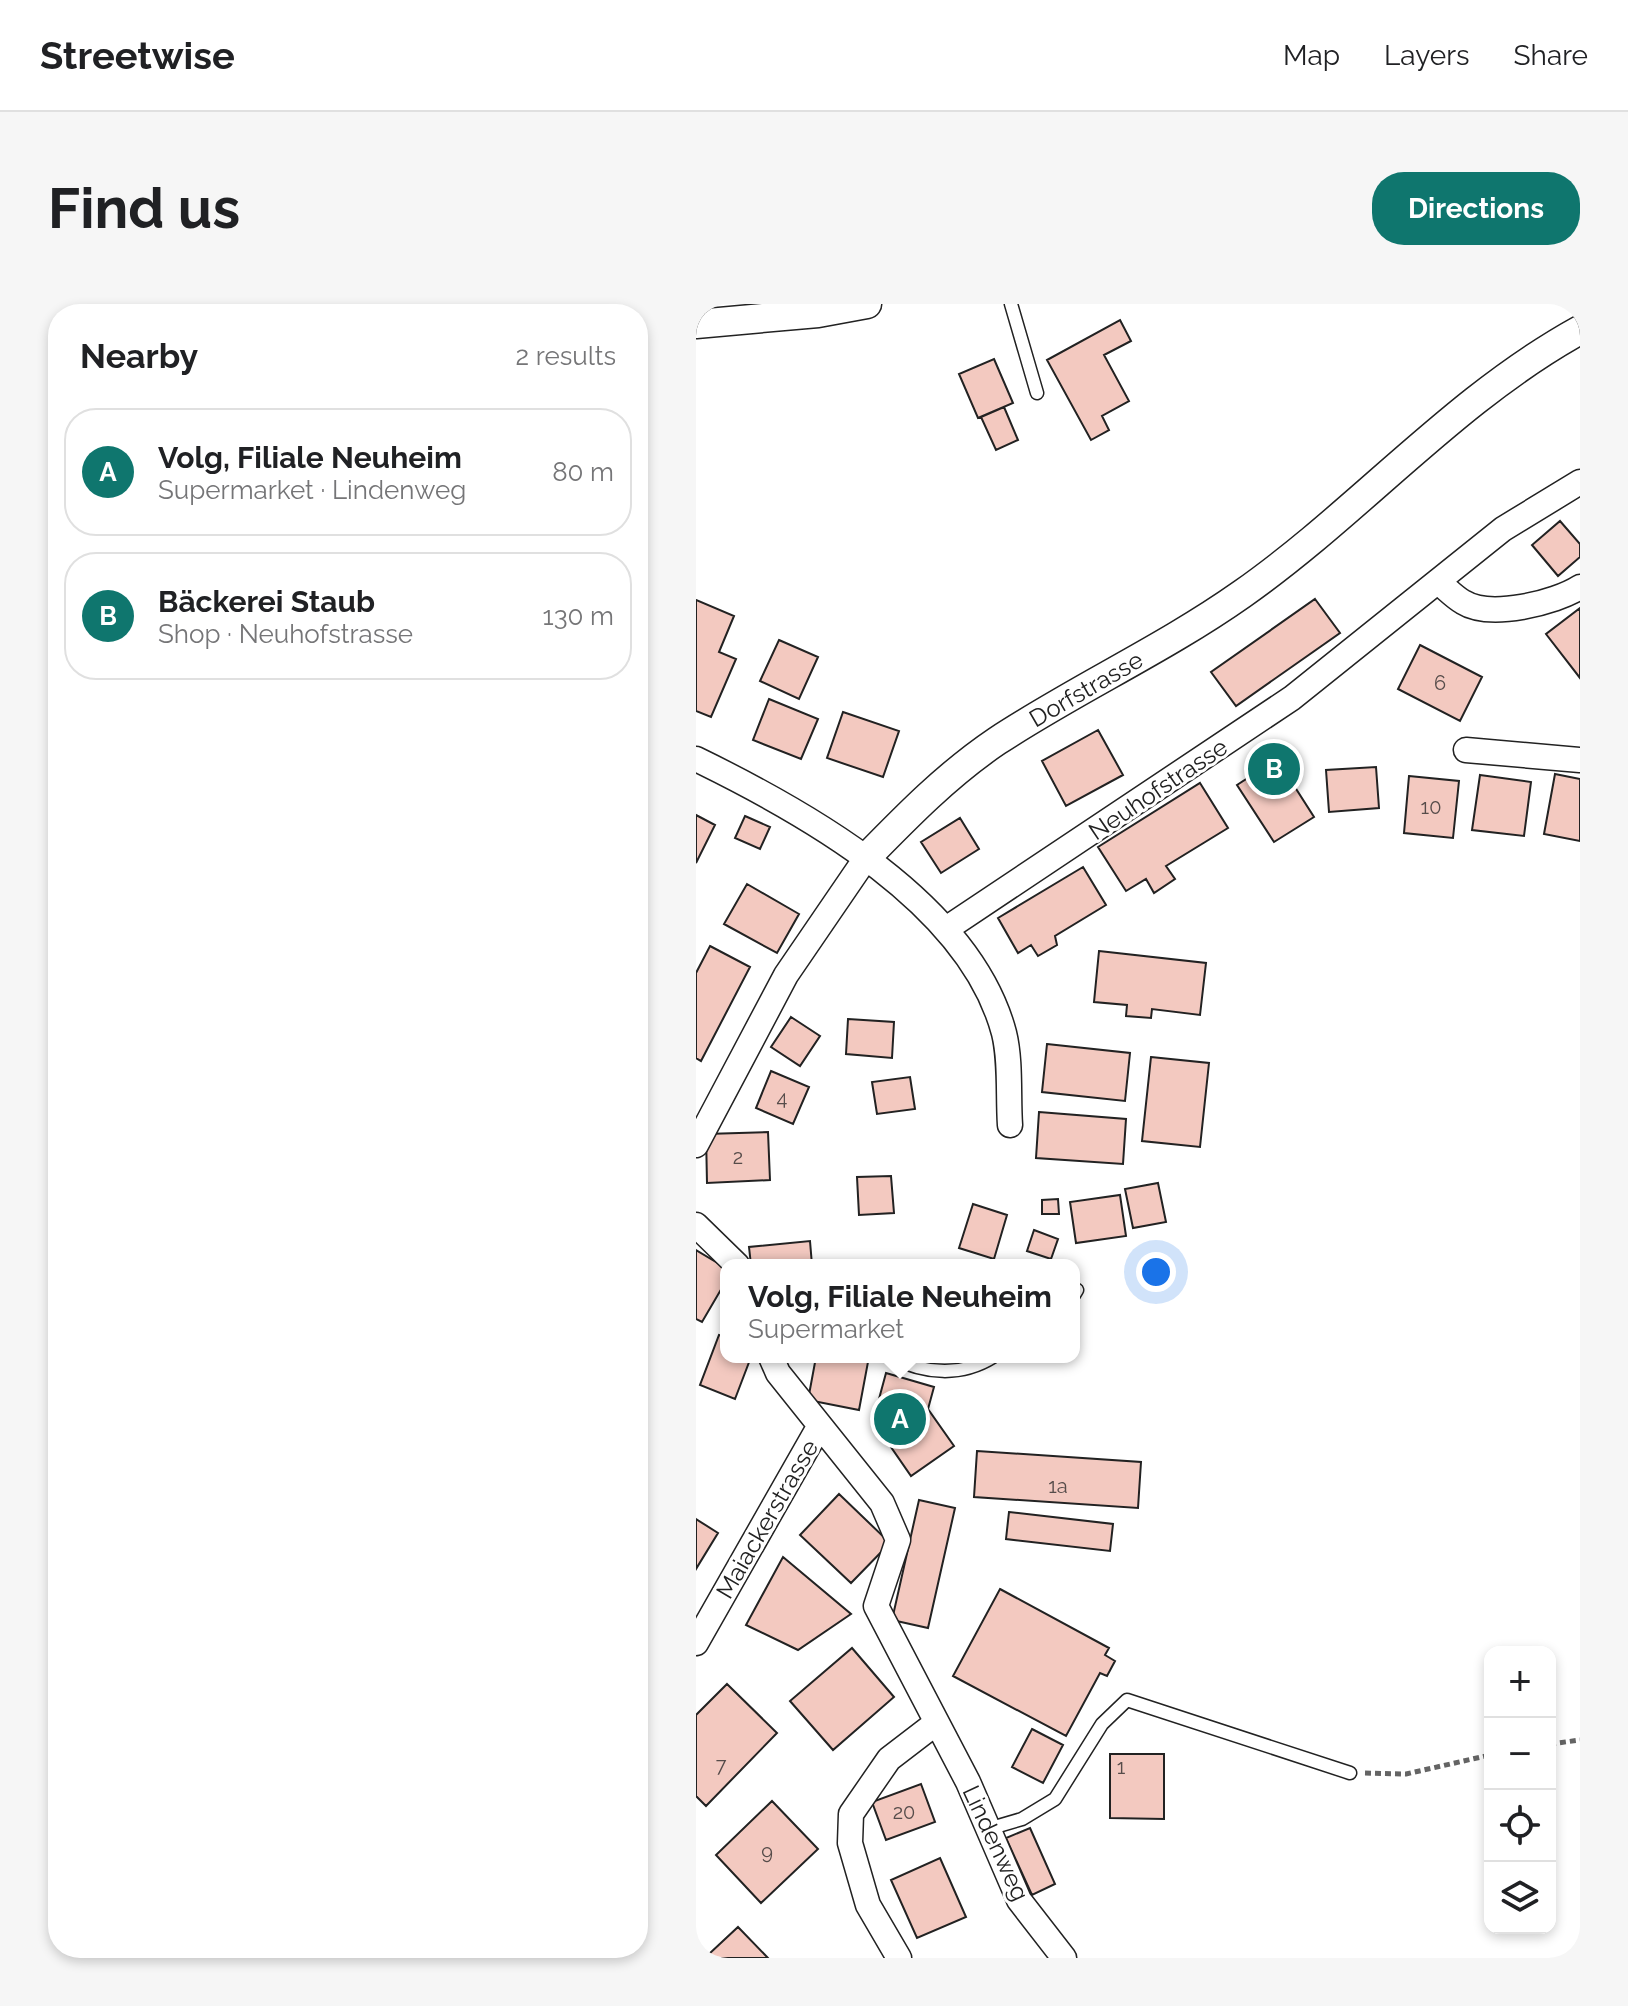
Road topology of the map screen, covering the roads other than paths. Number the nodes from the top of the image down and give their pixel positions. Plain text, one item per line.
1 (867, 304) edge
2 (1011, 304) edge
3 (696, 324) edge
4 (1580, 330) edge
5 (1037, 393) dead end
6 (1580, 482) edge
7 (1438, 582) junction
8 (1580, 587) edge
9 (1466, 750) dead end
10 (696, 759) edge
11 (1580, 760) edge
12 (866, 858) junction
13 (946, 929) junction
14 (1010, 1125) dead end
15 (696, 1145) edge
16 (696, 1225) edge
17 (731, 1259) edge
18 (774, 1363) edge
19 (913, 1363) edge
20 (983, 1363) edge
21 (819, 1427) junction
22 (696, 1643) edge
23 (936, 1723) junction
24 (1350, 1773) road end
25 (988, 1829) junction
26 (899, 1958) edge
27 (1064, 1958) edge

1 - 3 street
2 - 5 lane
4 - 12 street, Dorfstrasse
6 - 7 street, Neuhofstrasse
7 - 8 street
7 - 13 street, Neuhofstrasse
9 - 11 street
10 - 12 street
12 - 13 street
12 - 15 street, Dorfstrasse
13 - 14 street
16 - 17 street
18 - 21 street, Maiackerstrasse
19 - 20 lane
21 - 22 street, Maiackerstrasse
21 - 23 street, Lindenweg
23 - 25 street, Lindenweg
23 - 26 street
24 - 25 lane
25 - 27 street, Lindenweg

